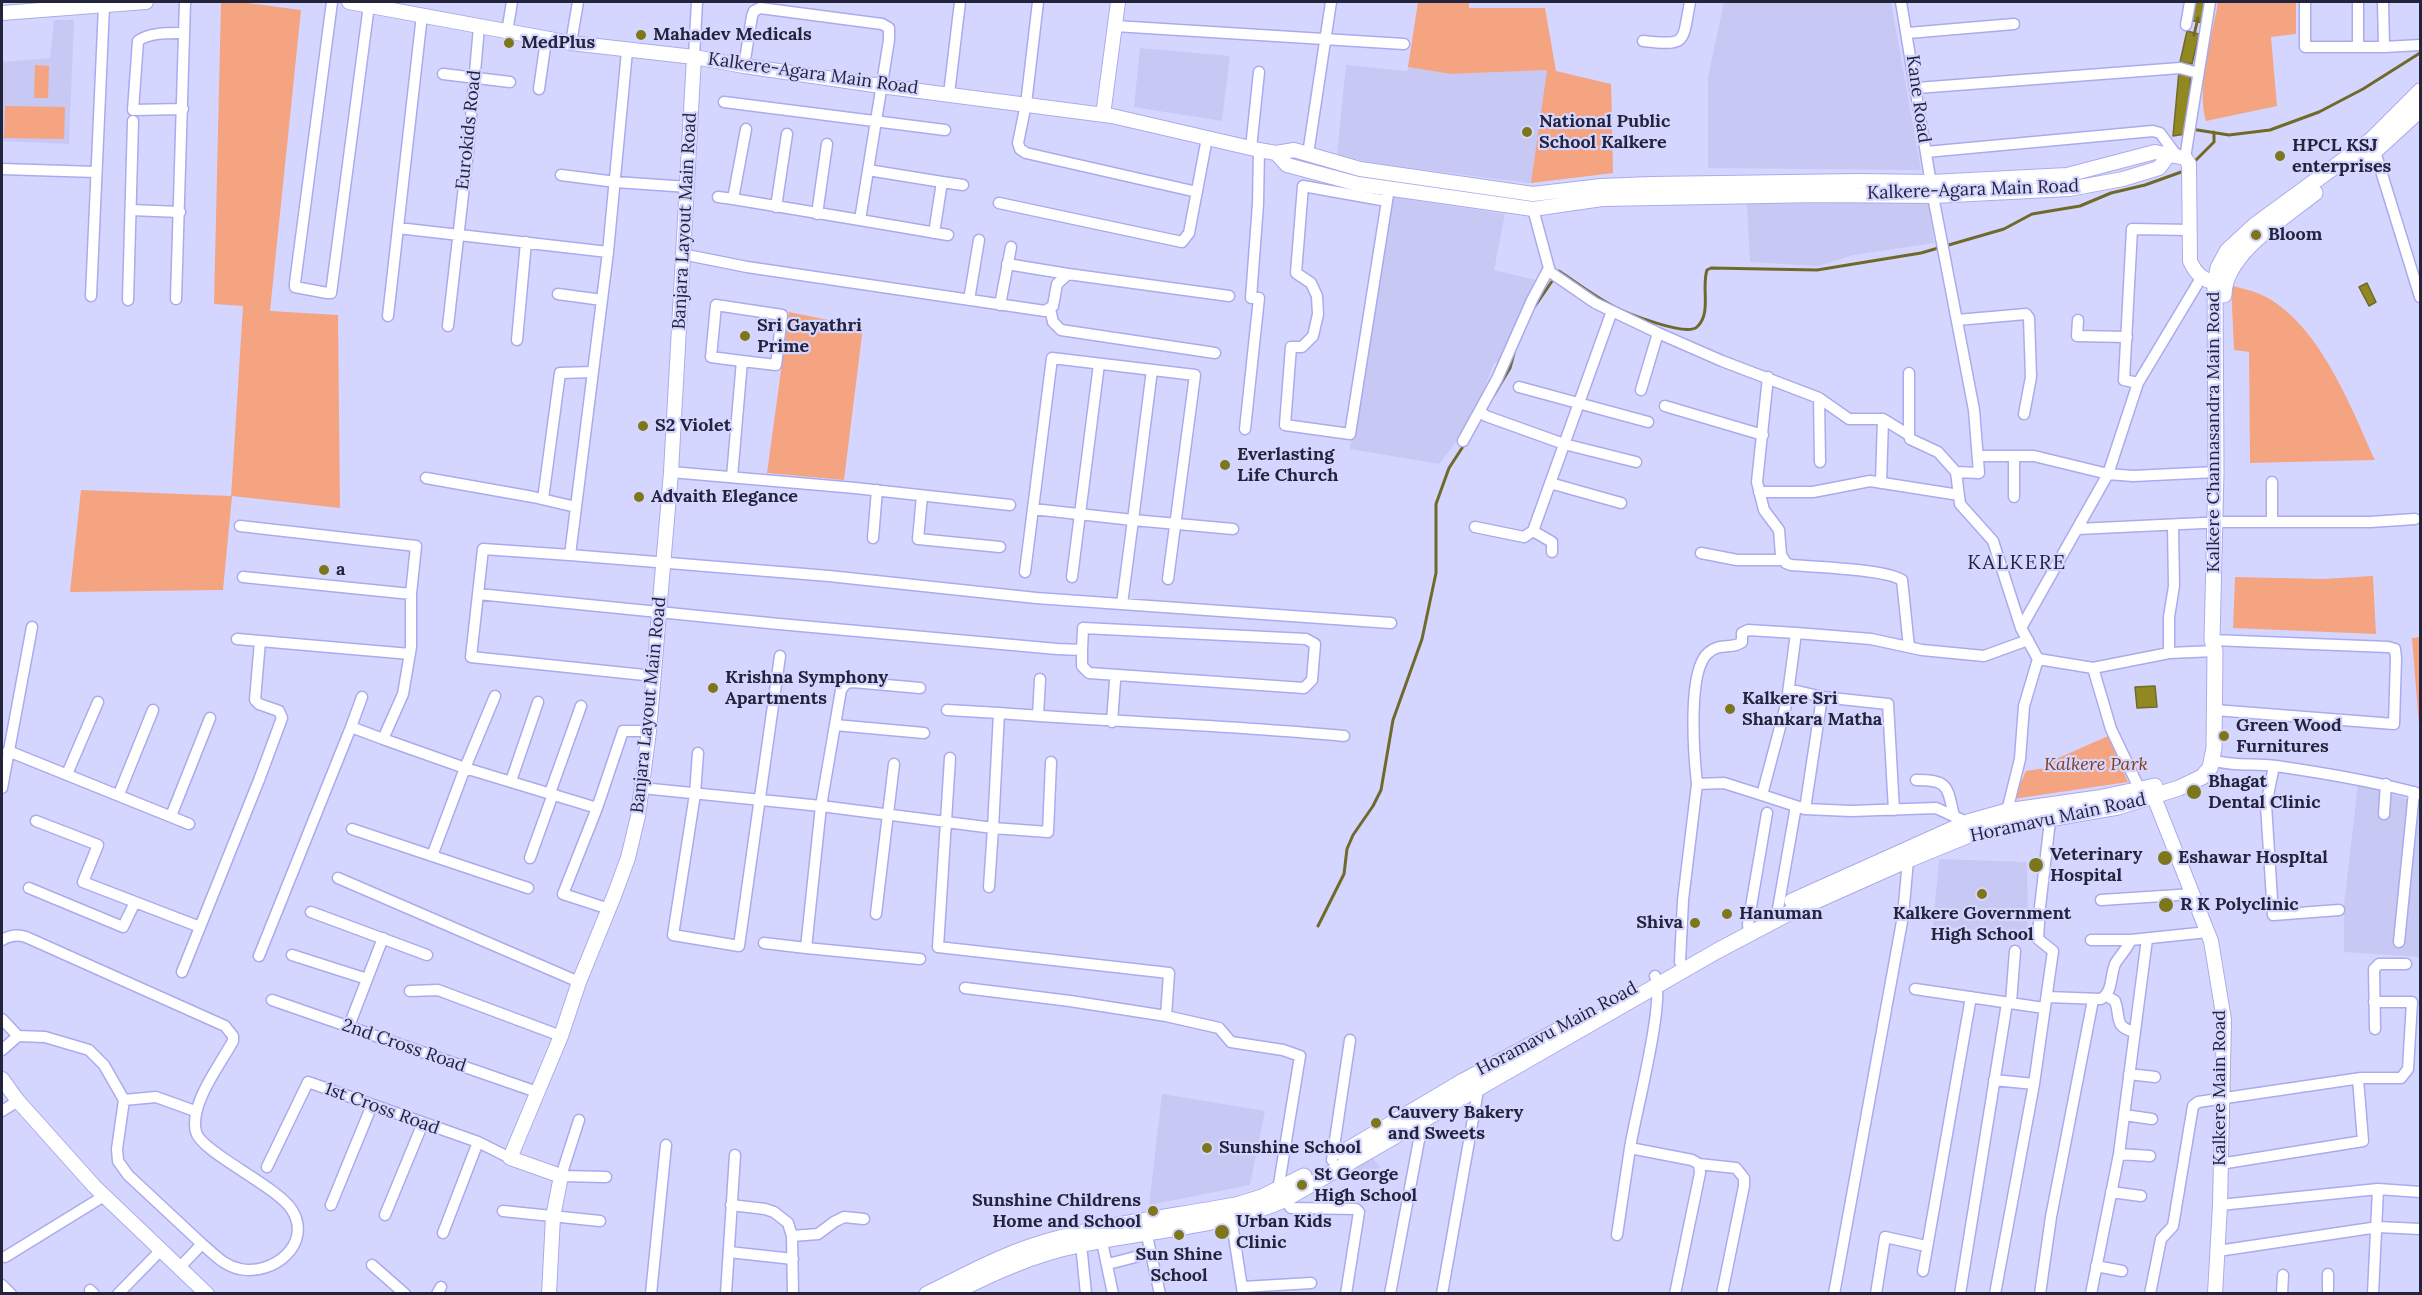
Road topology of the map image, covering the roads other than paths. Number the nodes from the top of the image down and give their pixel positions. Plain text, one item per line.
1 (146, 2) edge
2 (185, 2) edge
3 (332, 2) edge
4 (349, 2) edge
5 (512, 2) edge
6 (578, 2) edge
7 (696, 2) edge
8 (960, 2) edge
9 (1038, 2) edge
10 (1118, 2) edge
11 (1331, 2) edge
12 (1690, 2) edge
13 (1902, 2) edge
14 (2190, 2) edge
15 (2210, 2) edge
16 (2305, 2) edge
17 (2358, 2) edge
18 (2383, 2) edge
19 (100, 5) edge
20 (369, 5) junction
21 (392, 5) edge
22 (2, 13) edge
23 (422, 15) junction
24 (2014, 24) dead end
25 (2186, 25) dead end
26 (1115, 26) junction
27 (479, 27) junction
28 (507, 32) junction
29 (184, 33) junction
30 (1908, 33) junction
31 (1327, 39) junction
32 (546, 40) junction
33 (1643, 41) dead end
34 (571, 44) junction
35 (1404, 44) dead end
36 (2421, 45) edge
37 (2358, 47) junction
38 (2384, 47) junction
39 (627, 51) junction
40 (694, 57) junction
41 (744, 66) junction
42 (2189, 70) junction
43 (1259, 72) dead end
44 (443, 74) dead end
45 (474, 78) junction
46 (510, 82) dead end
47 (881, 86) junction
48 (1917, 88) junction
49 (539, 89) dead end
50 (2421, 91) edge
51 (949, 94) junction
52 (724, 102) dead end
53 (1026, 104) junction
54 (183, 109) junction
55 (2421, 110) edge
56 (1103, 115) junction
57 (133, 121) dead end
58 (875, 123) junction
59 (746, 129) dead end
60 (945, 130) dead end
61 (787, 134) dead end
62 (1207, 138) junction
63 (827, 144) dead end
64 (2373, 145) junction
65 (1255, 149) junction
66 (1926, 152) junction
67 (1276, 153) junction
68 (1308, 154) junction
69 (2182, 161) junction
70 (2, 168) edge
71 (868, 170) junction
72 (1306, 171) junction
73 (96, 172) junction
74 (561, 175) dead end
75 (616, 182) junction
76 (942, 182) junction
77 (963, 185) dead end
78 (1303, 186) junction
79 (688, 187) junction
80 (1932, 189) junction
81 (1197, 192) junction
82 (1533, 194) junction
83 (1388, 195) junction
84 (718, 197) dead end
85 (733, 199) junction
86 (999, 203) dead end
87 (776, 207) junction
88 (1533, 209) junction
89 (131, 210) junction
90 (180, 212) junction
91 (817, 214) junction
92 (860, 220) junction
93 (398, 228) junction
94 (2190, 230) junction
95 (458, 233) junction
96 (934, 233) junction
97 (948, 235) dead end
98 (979, 240) dead end
99 (526, 242) junction
100 (1011, 247) dead end
101 (608, 252) junction
102 (682, 254) junction
103 (2421, 258) edge
104 (2409, 260) junction
105 (1007, 264) junction
106 (1552, 273) junction
107 (1068, 274) junction
108 (2213, 281) junction
109 (558, 294) dead end
110 (91, 296) dead end
111 (1229, 296) dead end
112 (2421, 297) edge
113 (176, 299) dead end
114 (128, 300) dead end
115 (602, 300) junction
116 (969, 300) junction
117 (1000, 305) junction
118 (1050, 309) junction
119 (1612, 311) junction
120 (388, 316) dead end
121 (1957, 320) junction
122 (2078, 320) dead end
123 (448, 326) dead end
124 (1658, 333) junction
125 (2127, 337) junction
126 (517, 340) dead end
127 (1215, 353) dead end
128 (742, 361) junction
129 (1099, 364) junction
130 (1152, 370) junction
131 (593, 372) junction
132 (1909, 373) dead end
133 (1767, 377) junction
134 (2138, 383) junction
135 (1519, 387) dead end
136 (1641, 390) dead end
137 (1819, 398) junction
138 (1579, 402) junction
139 (1665, 406) dead end
140 (1482, 413) junction
141 (2024, 414) dead end
142 (1883, 419) junction
143 (1648, 422) dead end
144 (1245, 429) dead end
145 (1763, 435) junction
146 (1909, 435) junction
147 (1462, 441) dead end
148 (1564, 444) junction
149 (1978, 456) junction
150 (2014, 456) junction
151 (1636, 462) dead end
152 (1820, 462) dead end
153 (671, 472) junction
154 (1956, 472) junction
155 (2216, 472) junction
156 (2108, 474) junction
157 (732, 477) junction
158 (426, 478) dead end
159 (2272, 482) dead end
160 (1550, 483) junction
161 (1881, 483) junction
162 (877, 490) junction
163 (1759, 492) junction
164 (1959, 495) junction
165 (922, 496) junction
166 (2014, 497) dead end
167 (543, 499) junction
168 (1621, 502) dead end
169 (1010, 505) dead end
170 (576, 507) junction
171 (1033, 509) junction
172 (1080, 513) junction
173 (2415, 519) dead end
174 (1132, 520) junction
175 (2272, 522) junction
176 (1176, 523) junction
177 (2220, 523) junction
178 (2173, 525) junction
179 (240, 526) dead end
180 (1475, 527) dead end
181 (1233, 529) dead end
182 (2078, 529) junction
183 (1533, 531) junction
184 (873, 538) dead end
185 (1000, 547) dead end
186 (1552, 552) dead end
187 (1701, 553) dead end
188 (570, 555) junction
189 (1783, 560) junction
190 (664, 563) junction
191 (1025, 572) dead end
192 (243, 577) dead end
193 (1072, 577) dead end
194 (1168, 579) dead end
195 (411, 594) junction
196 (478, 594) junction
197 (1122, 604) junction
198 (659, 613) junction
199 (1391, 623) dead end
200 (32, 627) dead end
201 (2021, 628) junction
202 (1796, 633) junction
203 (237, 639) dead end
204 (2028, 640) junction
205 (260, 641) junction
206 (2216, 643) junction
207 (1909, 647) junction
208 (1082, 650) junction
209 (2169, 653) junction
210 (410, 654) junction
211 (780, 656) dead end
212 (2038, 659) junction
213 (2093, 668) junction
214 (654, 676) junction
215 (1040, 679) dead end
216 (1115, 681) dead end
217 (920, 688) dead end
218 (1789, 689) junction
219 (495, 696) dead end
220 (362, 697) dead end
221 (1822, 697) junction
222 (98, 702) dead end
223 (538, 702) dead end
224 (581, 706) dead end
225 (153, 710) dead end
226 (947, 710) dead end
227 (2214, 710) junction
228 (999, 713) junction
229 (1038, 716) junction
230 (210, 718) dead end
231 (1112, 722) junction
232 (835, 725) junction
233 (351, 727) junction
234 (649, 731) junction
235 (924, 733) dead end
236 (1344, 736) dead end
237 (383, 740) junction
238 (8, 751) junction
239 (698, 753) dead end
240 (950, 758) dead end
241 (2212, 760) junction
242 (1051, 762) dead end
243 (894, 764) dead end
244 (2274, 766) junction
245 (465, 768) junction
246 (67, 774) junction
247 (1916, 780) dead end
248 (511, 781) junction
249 (1696, 784) junction
250 (2386, 784) junction
251 (2, 788) edge
252 (642, 788) junction
253 (2148, 791) junction
254 (2417, 793) edge
255 (551, 794) junction
256 (694, 794) junction
257 (119, 795) junction
258 (1762, 795) junction
259 (760, 801) junction
260 (821, 806) junction
261 (597, 808) junction
262 (1800, 808) junction
263 (1894, 810) junction
264 (2051, 812) junction
265 (1767, 813) dead end
266 (2384, 814) dead end
267 (888, 815) junction
268 (171, 816) junction
269 (1954, 816) junction
270 (2008, 818) junction
271 (36, 821) dead end
272 (946, 821) junction
273 (189, 824) dead end
274 (1973, 827) junction
275 (993, 828) junction
276 (352, 830) dead end
277 (432, 856) junction
278 (530, 858) dead end
279 (1908, 860) junction
280 (338, 878) dead end
281 (988, 887) dead end
282 (28, 888) dead end
283 (528, 888) dead end
284 (2193, 894) junction
285 (2101, 900) dead end
286 (135, 902) junction
287 (609, 909) junction
288 (2339, 910) dead end
289 (311, 912) dead end
290 (876, 914) dead end
291 (1777, 914) junction
292 (200, 927) junction
293 (1749, 929) junction
294 (2208, 932) junction
295 (383, 938) junction
296 (2091, 939) dead end
297 (2147, 939) junction
298 (2, 940) edge
299 (2131, 940) junction
300 (2399, 942) dead end
301 (764, 944) dead end
302 (806, 948) junction
303 (2015, 951) dead end
304 (292, 955) dead end
305 (427, 955) dead end
306 (259, 956) dead end
307 (920, 959) dead end
308 (1680, 962) junction
309 (2406, 964) dead end
310 (182, 972) dead end
311 (367, 979) junction
312 (1657, 980) junction
313 (579, 982) junction
314 (964, 988) dead end
315 (1915, 990) dead end
316 (410, 991) dead end
317 (2107, 996) junction
318 (1971, 997) junction
319 (272, 1000) dead end
320 (2092, 1000) junction
321 (2046, 1002) junction
322 (2374, 1002) junction
323 (2009, 1003) junction
324 (2416, 1013) edge
325 (1166, 1016) junction
326 (2, 1019) edge
327 (349, 1026) junction
328 (2375, 1029) dead end
329 (2135, 1032) junction
330 (18, 1036) junction
331 (561, 1036) junction
332 (1350, 1040) dead end
333 (2, 1050) edge
334 (2129, 1074) junction
335 (2155, 1077) dead end
336 (2358, 1078) junction
337 (2, 1079) edge
338 (1994, 1080) junction
339 (1477, 1081) junction
340 (2034, 1084) junction
341 (537, 1092) junction
342 (124, 1100) junction
343 (2221, 1100) junction
344 (18, 1101) junction
345 (372, 1105) junction
346 (2, 1111) edge
347 (195, 1111) junction
348 (2124, 1115) junction
349 (1423, 1119) junction
350 (2152, 1119) dead end
351 (579, 1120) dead end
352 (423, 1123) junction
353 (477, 1142) junction
354 (666, 1145) dead end
355 (1630, 1148) junction
356 (2119, 1154) junction
357 (735, 1155) dead end
358 (2150, 1156) dead end
359 (510, 1158) junction
360 (1332, 1160) junction
361 (1699, 1164) junction
362 (2220, 1164) junction
363 (267, 1167) dead end
364 (561, 1176) junction
365 (606, 1177) dead end
366 (2378, 1189) junction
367 (2111, 1192) junction
368 (2421, 1192) edge
369 (1281, 1195) junction
370 (104, 1196) junction
371 (2141, 1196) dead end
372 (331, 1204) dead end
373 (731, 1205) junction
374 (2220, 1205) junction
375 (503, 1211) dead end
376 (385, 1215) dead end
377 (553, 1217) junction
378 (1231, 1217) junction
379 (864, 1219) dead end
380 (600, 1221) dead end
381 (2378, 1227) junction
382 (1145, 1228) junction
383 (2421, 1229) edge
384 (443, 1233) dead end
385 (1617, 1235) dead end
386 (792, 1236) junction
387 (1102, 1242) junction
388 (202, 1244) junction
389 (1080, 1245) junction
390 (1926, 1246) junction
391 (161, 1250) junction
392 (2218, 1251) junction
393 (729, 1252) junction
394 (1151, 1253) junction
395 (5, 1257) dead end
396 (793, 1259) junction
397 (1108, 1264) junction
398 (372, 1265) dead end
399 (2096, 1266) junction
400 (180, 1267) junction
401 (1923, 1270) dead end
402 (2122, 1271) dead end
403 (2328, 1274) dead end
404 (2283, 1275) dead end
405 (1311, 1284) dead end
406 (2, 1285) edge
407 (970, 1285) edge
408 (1243, 1290) edge
409 (11, 1293) edge
410 (118, 1293) edge
411 (207, 1293) edge
412 (405, 1293) edge
413 (549, 1293) edge
414 (651, 1293) edge
415 (726, 1293) edge
416 (793, 1293) edge
417 (927, 1293) edge
418 (951, 1293) edge
419 (1086, 1293) edge
420 (1113, 1293) edge
421 (1160, 1293) edge
422 (1346, 1293) edge
423 (1390, 1293) edge
424 (1442, 1293) edge
425 (1675, 1293) edge
426 (1722, 1293) edge
427 (1834, 1293) edge
428 (1876, 1293) edge
429 (1960, 1293) edge
430 (1995, 1293) edge
431 (2040, 1293) edge
432 (2091, 1293) edge
433 (2150, 1293) edge
434 (2215, 1293) edge
435 (2282, 1293) edge
436 (2328, 1293) edge
437 (2373, 1293) edge

1 - 19 street
2 - 29 street
3 - 20 street
4 - 20 street, Kalkere-Agara Main Road
5 - 28 street
6 - 34 street
7 - 40 street
8 - 51 street
9 - 53 street
10 - 26 street
11 - 31 street
12 - 33 street
13 - 30 street, Kane Road
14 - 25 street
15 - 42 street
16 - 37 street
17 - 37 street
18 - 38 street
19 - 22 street
19 - 73 street
20 - 21 street, Kalkere-Agara Main Road
21 - 23 street, Kalkere-Agara Main Road
23 - 27 street, Kalkere-Agara Main Road
23 - 93 street
24 - 30 street
26 - 31 street
26 - 56 street
27 - 28 street, Kalkere-Agara Main Road
27 - 45 street, Eurokids Road
28 - 32 street, Kalkere-Agara Main Road
29 - 54 street
29 - 54 street
30 - 48 street, Kane Road
31 - 35 street
31 - 68 street
32 - 34 street, Kalkere-Agara Main Road
32 - 49 street
34 - 39 street, Kalkere-Agara Main Road
36 - 38 street
37 - 38 street
39 - 40 street, Kalkere-Agara Main Road
39 - 75 street
40 - 41 street, Kalkere-Agara Main Road
40 - 79 street, Banjara Layout Main Road
41 - 47 street, Kalkere-Agara Main Road
41 - 47 street
42 - 48 street
42 - 69 street
43 - 65 street
44 - 45 street
45 - 46 street
45 - 95 street, Eurokids Road
47 - 51 street, Kalkere-Agara Main Road
47 - 58 street
48 - 66 street, Kane Road
50 - 64 main road
51 - 53 street, Kalkere-Agara Main Road
52 - 58 street
53 - 56 street, Kalkere-Agara Main Road
53 - 81 street
54 - 90 street
55 - 64 main road
56 - 62 street, Kalkere-Agara Main Road
57 - 89 street
58 - 60 street
58 - 71 street
59 - 85 street
61 - 87 street
62 - 65 street, Kalkere-Agara Main Road
62 - 81 street
63 - 91 street
64 - 104 street
64 - 108 main road
65 - 67 street, Kalkere-Agara Main Road
65 - 144 street
66 - 69 street
66 - 80 street, Kane Road
67 - 68 street, Kalkere-Agara Main Road
67 - 72 street, Kalkere-Agara Main Road
68 - 82 street, Kalkere-Agara Main Road
69 - 80 street, Kalkere-Agara Main Road
69 - 94 street
70 - 73 street
71 - 76 street
71 - 92 street
72 - 78 street
72 - 83 street, Kalkere-Agara Main Road
73 - 110 street
74 - 75 street
75 - 79 street
75 - 101 street
76 - 77 street
76 - 96 street
78 - 83 street
78 - 83 street
79 - 102 street, Banjara Layout Main Road
80 - 82 street, Kalkere-Agara Main Road
80 - 88 street, Kalkere-Agara Main Road
80 - 121 street, Kane Road
81 - 86 street
82 - 88 street
83 - 88 street, Kalkere-Agara Main Road
84 - 85 street
85 - 87 street
87 - 91 street
88 - 106 street
89 - 90 street
89 - 114 street
90 - 113 street
91 - 92 street
92 - 96 street
93 - 95 street
93 - 120 street
94 - 108 street
94 - 125 street
95 - 99 street
95 - 123 street, Eurokids Road
96 - 97 street
98 - 116 street
99 - 101 street
99 - 126 street
100 - 105 street
101 - 115 street
102 - 116 street
102 - 153 street, Banjara Layout Main Road
103 - 104 street
104 - 112 street
105 - 107 street
105 - 117 street
106 - 119 street
106 - 140 street
107 - 111 street
107 - 118 street
108 - 134 street
108 - 155 main road, Kalkere Channasandra Main Road
108 - 177 main road, Kalkere Channasandra Main Road
109 - 115 street
115 - 131 street
116 - 117 street
117 - 118 street
118 - 127 street
119 - 124 street
119 - 138 street
121 - 141 street
121 - 149 street, Kane Road
122 - 125 street
124 - 133 street
124 - 136 street
125 - 134 street
128 - 128 street
128 - 157 street
129 - 130 street
129 - 171 street
129 - 172 street
130 - 174 street
130 - 176 street
131 - 167 street
131 - 170 street
132 - 146 street
133 - 137 street
133 - 145 street
134 - 156 street
135 - 138 street
137 - 142 street
137 - 152 street
138 - 143 street
138 - 148 street
139 - 145 street
140 - 147 street
140 - 148 street
142 - 146 street
142 - 161 street
145 - 163 street
146 - 154 street
148 - 151 street
148 - 160 street
149 - 150 street
149 - 154 street
150 - 156 street
150 - 166 street
153 - 157 street
153 - 190 street, Banjara Layout Main Road
154 - 164 street
155 - 156 street
155 - 177 main road, Kalkere Channasandra Main Road
156 - 182 street
157 - 162 street
158 - 167 street
159 - 175 street
160 - 168 street
160 - 183 street
161 - 163 street
161 - 164 street
162 - 165 street
162 - 184 street
163 - 189 street
164 - 201 street
165 - 169 street
165 - 185 street
167 - 170 street
170 - 188 street
171 - 172 street
171 - 191 street
172 - 174 street
172 - 193 street
173 - 175 street
174 - 176 street
174 - 197 street
175 - 177 street
176 - 181 street
176 - 194 street
177 - 178 street
177 - 206 main road, Kalkere Channasandra Main Road
178 - 182 street
178 - 209 street
179 - 195 street
180 - 183 street
182 - 201 street
183 - 186 street
187 - 189 street
188 - 190 street
188 - 196 street
189 - 207 street
190 - 197 street
190 - 198 street, Banjara Layout Main Road
192 - 195 street
195 - 210 street
196 - 198 street
196 - 214 street
197 - 199 street
198 - 208 street
198 - 214 street, Banjara Layout Main Road
200 - 238 street
201 - 204 street
202 - 207 street
202 - 218 street
202 - 249 street
203 - 205 street
204 - 207 street
204 - 212 street
205 - 210 street
205 - 292 street
206 - 209 street
206 - 227 main road, Kalkere Channasandra Main Road
206 - 227 street
208 - 208 street
209 - 213 street
210 - 237 street
211 - 259 street
212 - 213 street
212 - 270 street
213 - 253 street
214 - 234 street, Banjara Layout Main Road
215 - 229 street
216 - 231 street
217 - 232 street
218 - 221 street
218 - 258 street
219 - 245 street
220 - 233 street
221 - 262 street
221 - 263 street
222 - 246 street
223 - 248 street
224 - 255 street
225 - 257 street
226 - 228 street
227 - 241 main road, Kalkere Channasandra Main Road
228 - 229 street
228 - 275 street
229 - 231 street
230 - 268 street
231 - 236 street
232 - 235 street
232 - 260 street
233 - 237 street
233 - 306 street
234 - 252 street, Banjara Layout Main Road
234 - 261 street
237 - 245 street
238 - 246 street
238 - 251 street
239 - 256 street
240 - 272 street
241 - 244 street
241 - 253 main road
242 - 275 street
243 - 267 street
244 - 250 street
244 - 288 street
245 - 248 street
245 - 277 street
246 - 257 street
247 - 269 street
248 - 255 street
249 - 258 street
249 - 308 street
250 - 254 street
250 - 266 street
252 - 256 street
252 - 287 street, Banjara Layout Main Road
253 - 264 main road, Horamavu Main Road
253 - 284 street, Kalkere Main Road
254 - 300 street
255 - 261 street
255 - 278 street
256 - 259 street
256 - 259 street
257 - 268 street
258 - 262 street
259 - 260 street
260 - 267 street
260 - 302 street
261 - 287 street
262 - 263 street
262 - 291 street
263 - 269 street
264 - 270 main road, Horamavu Main Road
264 - 321 street
265 - 293 street
267 - 272 street
267 - 290 street
268 - 273 street
269 - 274 street
270 - 274 main road, Horamavu Main Road
271 - 286 street
272 - 275 street
272 - 325 street
274 - 279 main road, Horamavu Main Road
274 - 291 main road, Horamavu Main Road
275 - 281 street
276 - 277 street
277 - 283 street
279 - 291 main road, Horamavu Main Road
279 - 427 street
280 - 313 street
282 - 286 street
284 - 285 street
284 - 294 street, Kalkere Main Road
286 - 292 street
287 - 313 street, Banjara Layout Main Road
289 - 295 street
291 - 293 main road, Horamavu Main Road
292 - 310 street
293 - 308 main road, Horamavu Main Road
293 - 312 main road, Horamavu Main Road
294 - 297 street
294 - 343 street, Kalkere Main Road
295 - 305 street
295 - 311 street
296 - 299 street
297 - 299 street
297 - 329 street
298 - 347 street
299 - 317 street
301 - 302 street
302 - 307 street
303 - 323 street
304 - 311 street
308 - 312 main road, Horamavu Main Road
309 - 322 street
311 - 327 street
312 - 339 main road, Horamavu Main Road
312 - 355 street
313 - 331 street, Banjara Layout Main Road
314 - 325 street
315 - 318 street
316 - 331 street
317 - 320 street
317 - 329 street
318 - 323 street
318 - 390 street
319 - 327 street, 2nd Cross Road
320 - 321 street
320 - 431 street
321 - 323 street
321 - 340 street
322 - 324 street
322 - 328 street
323 - 338 street
324 - 336 street
325 - 369 street
326 - 330 street
327 - 341 street, 2nd Cross Road
329 - 334 street
330 - 333 street
330 - 342 street
331 - 341 street, Banjara Layout Main Road
332 - 360 street
334 - 335 street
334 - 348 street
336 - 343 street
336 - 362 street
337 - 344 street
338 - 340 street
338 - 429 street
339 - 349 main road, Horamavu Main Road
339 - 360 main road, Horamavu Main Road
339 - 424 street
340 - 430 street
341 - 359 street, Banjara Layout Main Road
342 - 347 street
342 - 388 street
343 - 362 street, Kalkere Main Road
343 - 433 street
344 - 346 street
344 - 370 street
345 - 352 street, 1st Cross Road
345 - 363 street, 1st Cross Road
345 - 372 street
347 - 388 street
348 - 350 street
348 - 356 street
349 - 369 main road, Horamavu Main Road
349 - 423 street
351 - 364 street
352 - 353 street, 1st Cross Road
352 - 376 street
353 - 359 street, 1st Cross Road
353 - 384 street
354 - 414 street
355 - 361 street
355 - 385 street
356 - 358 street
356 - 367 street
357 - 373 street
359 - 364 street
360 - 369 main road, Horamavu Main Road
361 - 425 street
361 - 426 street
362 - 374 street, Kalkere Main Road
364 - 365 street
364 - 377 street
366 - 368 street
366 - 374 street
366 - 381 street
367 - 371 street
367 - 399 street
369 - 378 main road, Horamavu Main Road
369 - 382 main road, Horamavu Main Road
369 - 422 street
370 - 391 street
370 - 395 street
373 - 386 street
373 - 393 street
374 - 392 street, Kalkere Main Road
375 - 377 street
377 - 380 street
377 - 413 street
378 - 382 main road, Horamavu Main Road
378 - 408 street
379 - 386 street
381 - 383 street
381 - 392 street
381 - 437 street
382 - 387 main road, Horamavu Main Road
382 - 394 street
382 - 407 main road, Horamavu Main Road
386 - 396 street
387 - 389 main road, Horamavu Main Road
387 - 397 street
388 - 400 street
389 - 407 main road, Horamavu Main Road
389 - 419 street
390 - 401 street
390 - 428 street
391 - 400 street
391 - 410 street
392 - 434 street, Kalkere Main Road
393 - 396 street
393 - 415 street
394 - 397 street
394 - 421 street
396 - 416 street
397 - 420 street
398 - 412 street
399 - 402 street
399 - 432 street
400 - 411 street
403 - 436 street
404 - 435 street
405 - 408 street
406 - 409 street
407 - 417 main road, Horamavu Main Road
407 - 418 main road, Horamavu Main Road

